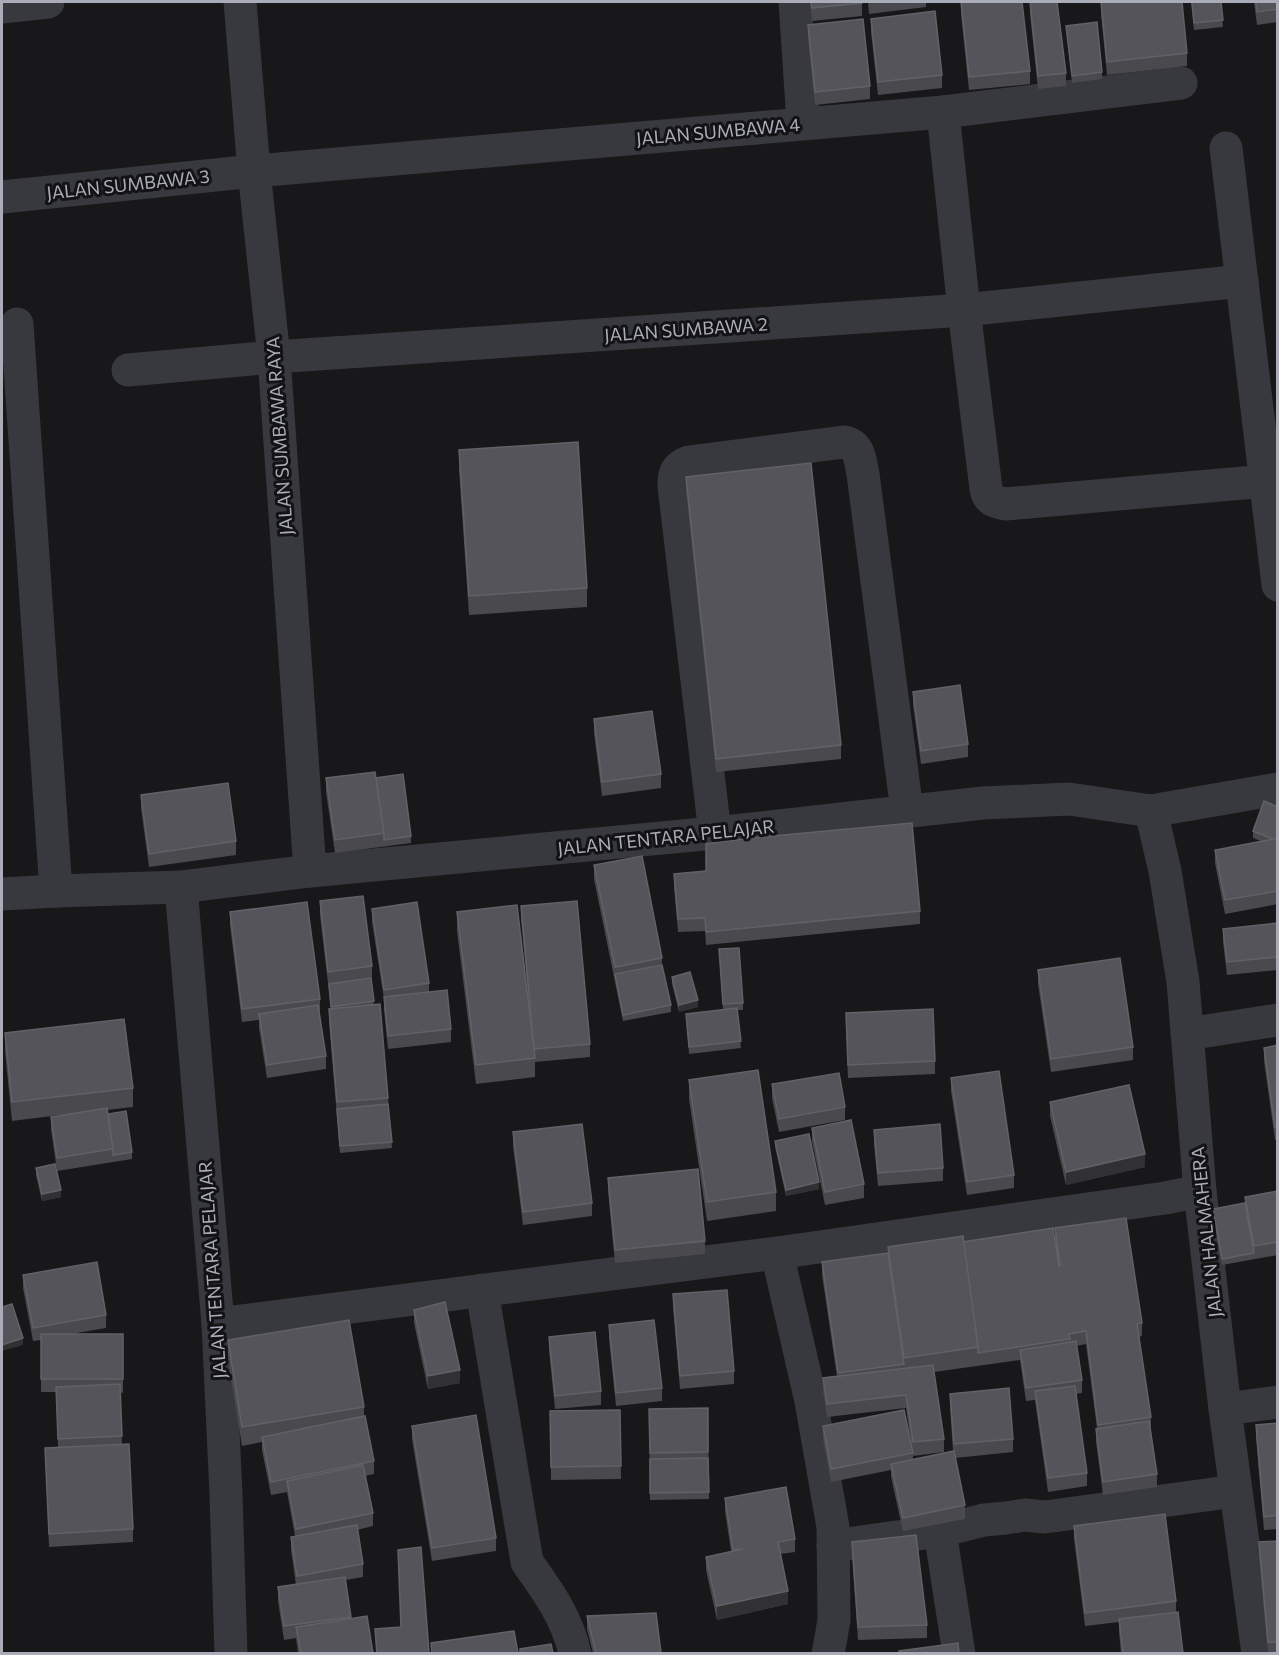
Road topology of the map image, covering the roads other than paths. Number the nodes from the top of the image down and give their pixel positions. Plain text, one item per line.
1 (48, 2) edge
2 (240, 2) edge
3 (795, 2) edge
4 (2, 7) edge
5 (1181, 83) dead end
6 (943, 111) junction
7 (803, 123) junction
8 (1226, 148) dead end
9 (254, 171) junction
10 (2, 197) edge
11 (1242, 281) junction
12 (964, 310) junction
13 (17, 324) dead end
14 (274, 357) junction
15 (128, 370) dead end
16 (1266, 481) junction
17 (1278, 585) edge
18 (1278, 789) edge
19 (907, 811) junction
20 (1151, 811) junction
21 (715, 833) junction
22 (310, 871) junction
23 (181, 887) junction
24 (57, 891) junction
25 (2, 894) edge
26 (1278, 1020) edge
27 (1187, 1034) junction
28 (1200, 1191) junction
29 (777, 1253) junction
30 (482, 1290) junction
31 (218, 1324) junction
32 (1278, 1402) edge
33 (1225, 1409) junction
34 (1235, 1491) junction
35 (940, 1531) junction
36 (832, 1546) junction
37 (949, 1652) edge
38 (231, 1653) edge
39 (575, 1653) edge
40 (828, 1653) edge
41 (1258, 1653) edge

1 - 4 street
2 - 9 street, JALAN SUMBAWA RAYA
3 - 7 street
5 - 6 street, JALAN SUMBAWA 4
6 - 7 street, JALAN SUMBAWA 4
6 - 12 street
7 - 9 street, JALAN SUMBAWA 4
8 - 11 street
9 - 10 street, JALAN SUMBAWA 3
9 - 14 street, JALAN SUMBAWA RAYA
11 - 12 street, JALAN SUMBAWA 2
11 - 16 street
12 - 14 street, JALAN SUMBAWA 2
12 - 16 street
13 - 24 street
14 - 15 street, JALAN SUMBAWA 2
14 - 22 street, JALAN SUMBAWA RAYA
16 - 17 street
18 - 20 street, JALAN TENTARA PELAJAR
19 - 20 street, JALAN TENTARA PELAJAR
19 - 21 street, JALAN TENTARA PELAJAR
19 - 21 street
20 - 27 street, JALAN HALMAHERA
21 - 22 street, JALAN TENTARA PELAJAR
22 - 23 street, JALAN TENTARA PELAJAR
23 - 24 street, JALAN TENTARA PELAJAR
23 - 31 street, JALAN TENTARA PELAJAR
24 - 25 street, JALAN TENTARA PELAJAR
26 - 27 street
27 - 28 street, JALAN HALMAHERA
28 - 29 street
28 - 33 street, JALAN HALMAHERA
29 - 30 street
29 - 36 street
30 - 31 street
30 - 39 street
31 - 38 street, JALAN TENTARA PELAJAR
32 - 33 street
33 - 34 street, JALAN HALMAHERA
34 - 35 street
34 - 41 street, JALAN HALMAHERA
35 - 36 street
35 - 37 street
36 - 40 street

